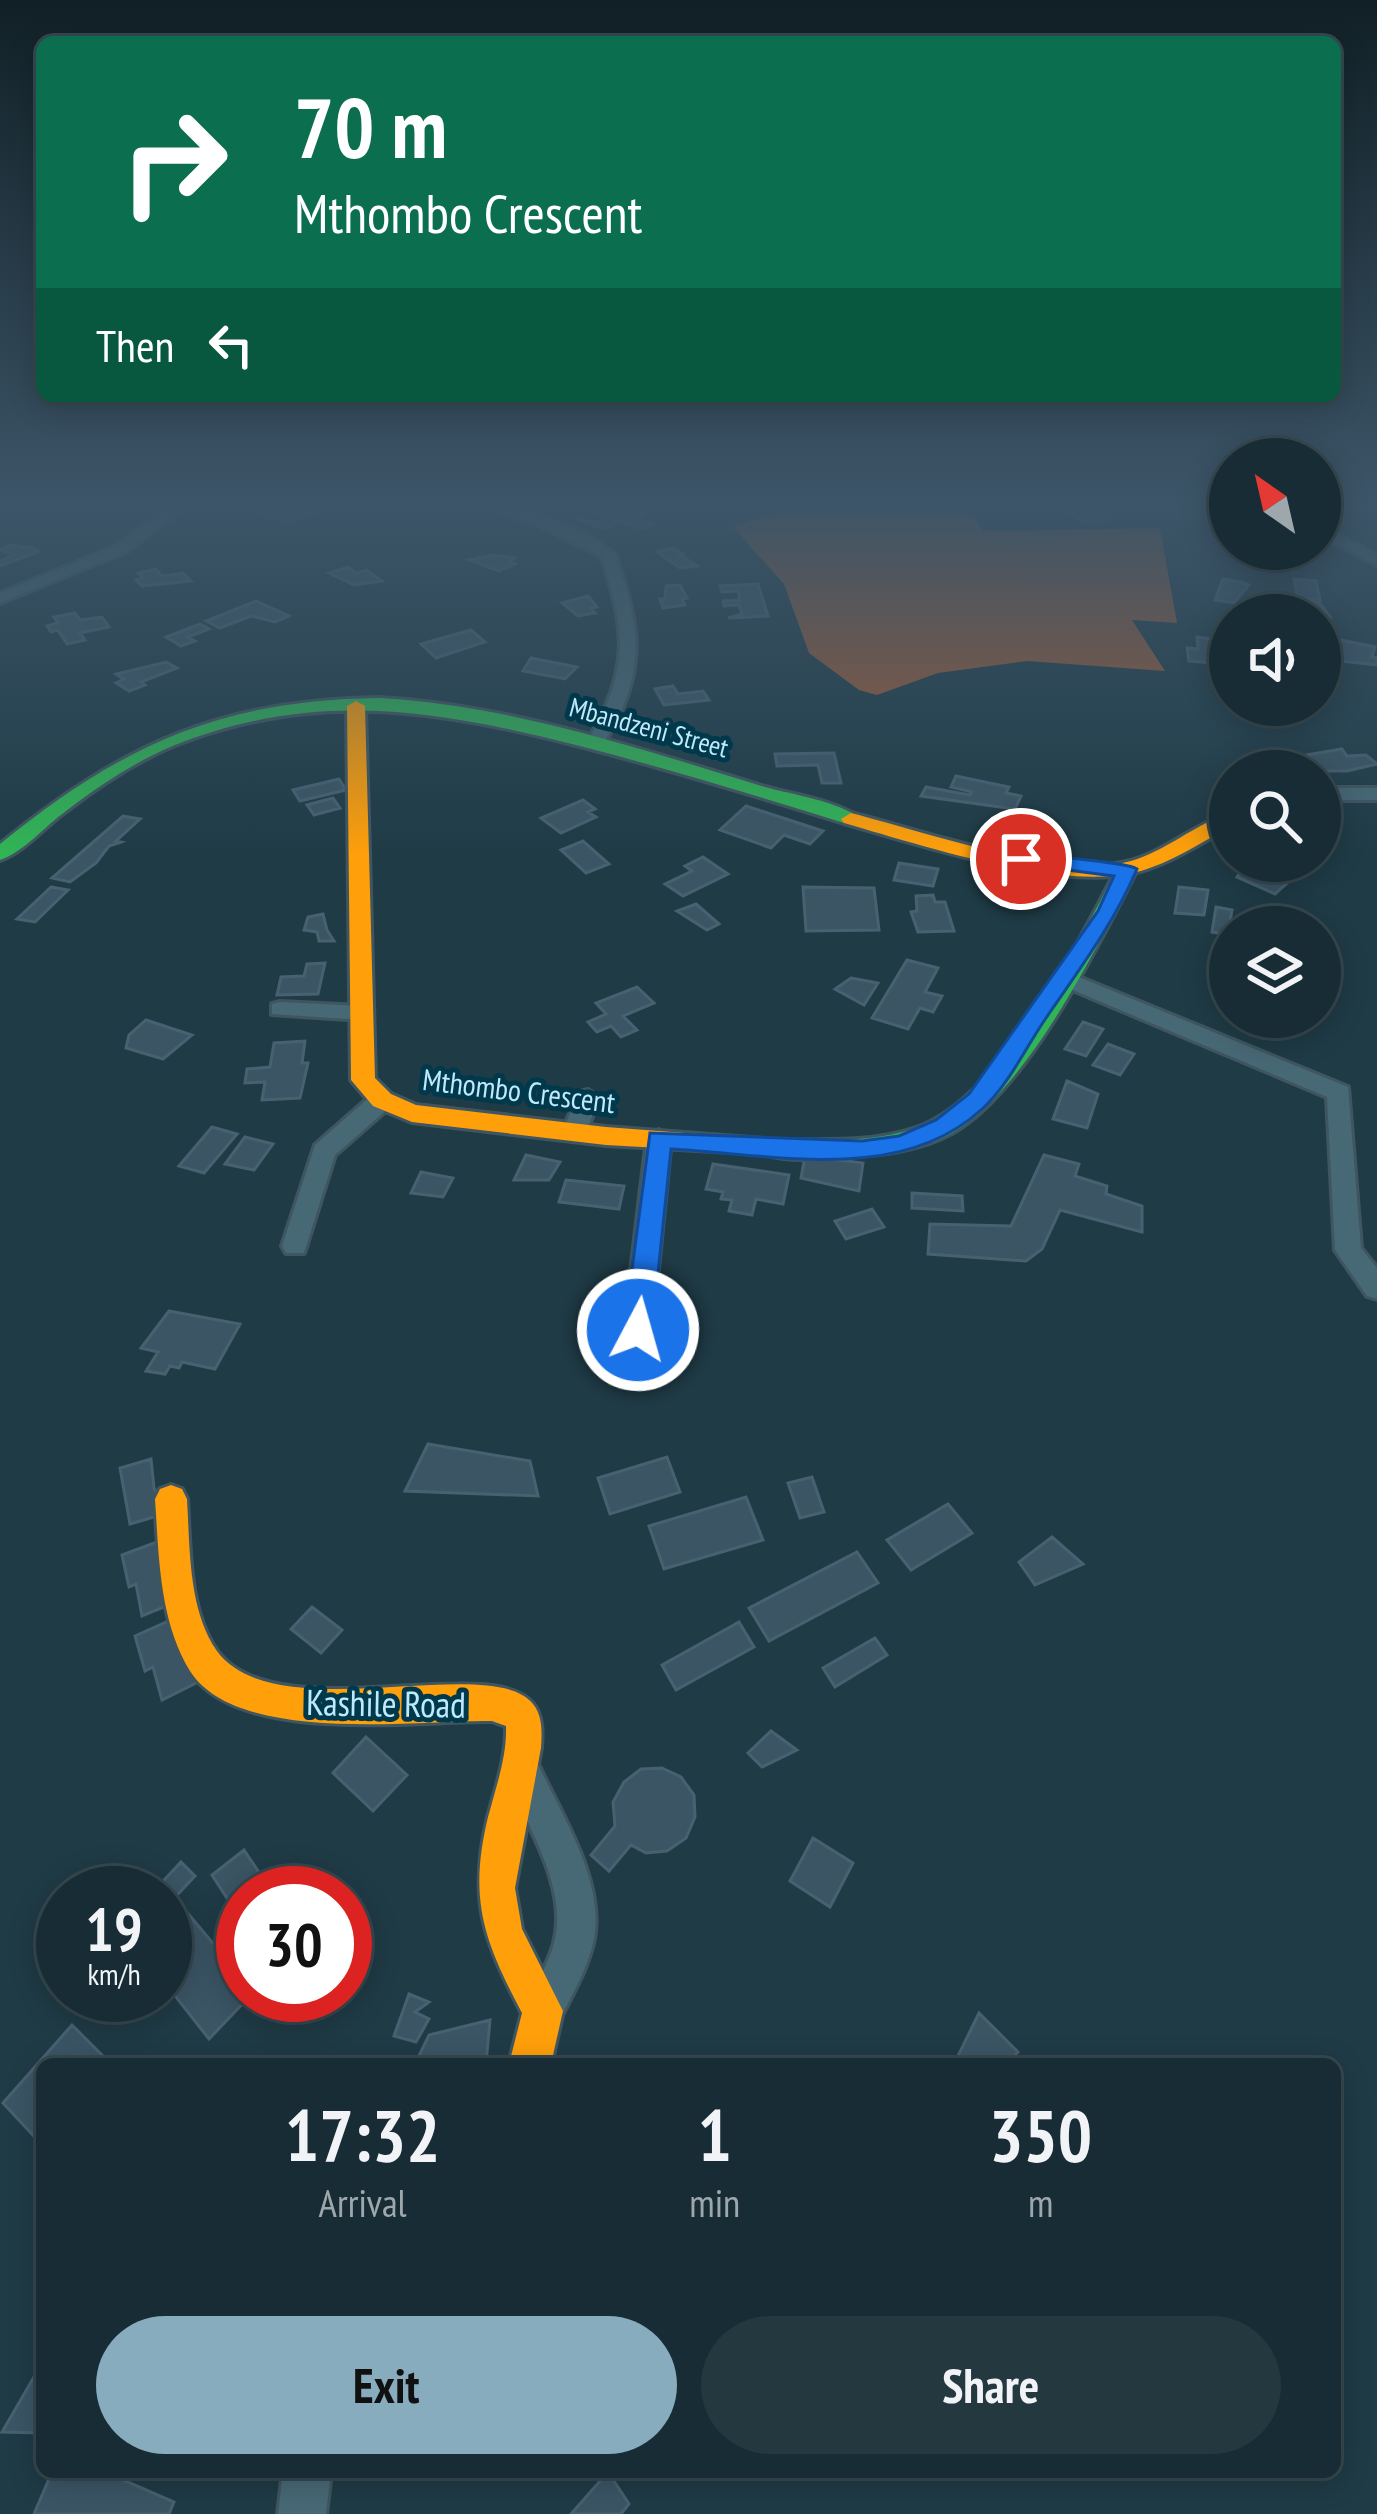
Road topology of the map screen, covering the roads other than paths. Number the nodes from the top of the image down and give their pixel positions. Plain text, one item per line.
1 (629, 620) edge
2 (356, 706) junction
3 (596, 742) junction
4 (1341, 794) edge
5 (1377, 794) edge
6 (1209, 829) edge
7 (0, 854) edge
8 (1127, 869) junction
9 (1064, 978) junction
10 (280, 1009) dead end
11 (362, 1013) junction
12 (588, 1098) dead end
13 (382, 1100) junction
14 (575, 1130) junction
15 (659, 1139) junction
16 (295, 1246) dead end
17 (1377, 1288) edge
18 (638, 1330) dead end
19 (171, 1499) dead end
20 (521, 1767) junction
21 (542, 2011) junction
22 (531, 2058) edge
23 (306, 2478) edge
24 (302, 2514) edge

1 - 3 street
2 - 3 street, Mbandzeni Street
2 - 7 street, Mbandzeni Street
2 - 11 street, Mthombo Crescent
3 - 8 street, Mbandzeni Street
4 - 5 street
6 - 8 street, Mbandzeni Street
8 - 9 street, Mthombo Crescent
9 - 15 street, Mthombo Crescent
9 - 17 street
10 - 11 street
11 - 13 street, Mthombo Crescent
12 - 14 street
13 - 14 street, Mthombo Crescent
13 - 16 street
14 - 15 street, Mthombo Crescent
15 - 18 street
19 - 20 street, Kashile Road
20 - 21 street, Kashile Road
20 - 21 street
21 - 22 street
23 - 24 street

